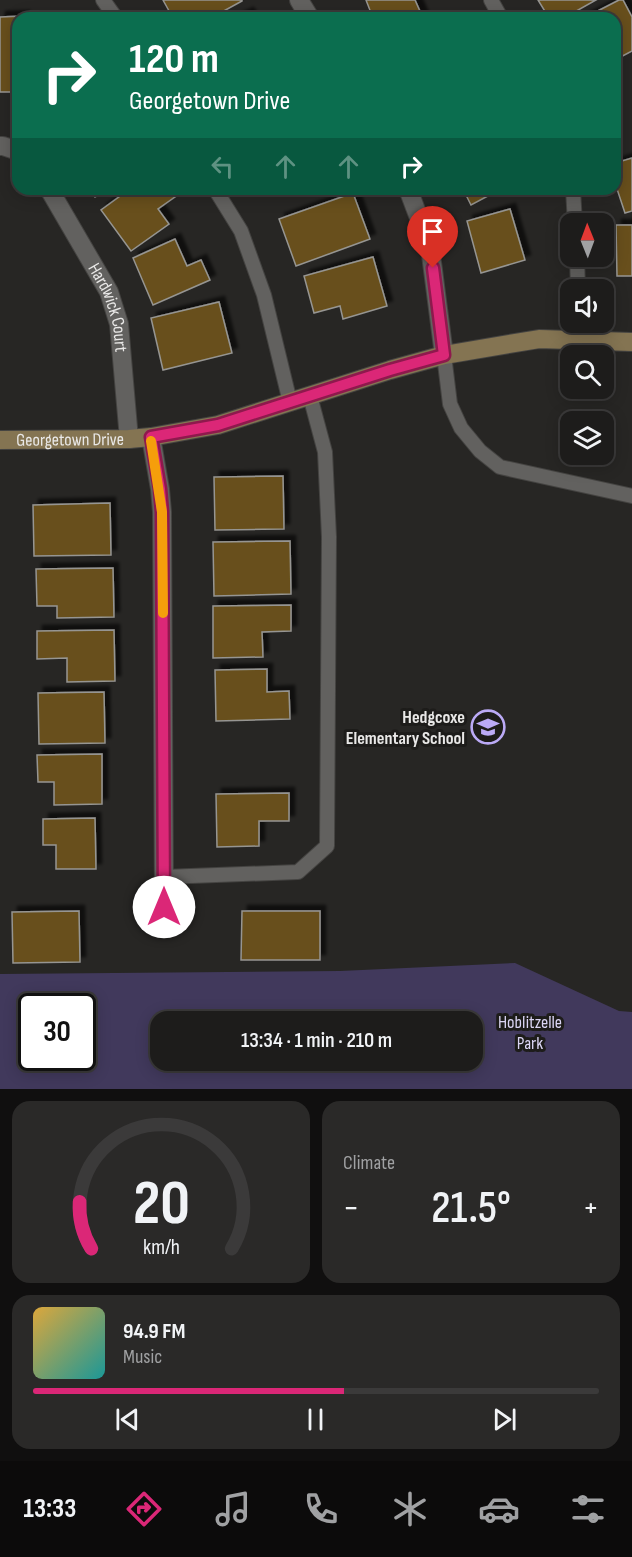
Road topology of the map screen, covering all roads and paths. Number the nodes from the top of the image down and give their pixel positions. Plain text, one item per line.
1 (52, 195) edge
2 (219, 195) edge
3 (410, 195) edge
4 (573, 195) edge
5 (574, 213) edge
6 (566, 333) edge
7 (585, 333) edge
8 (632, 342) edge
9 (444, 355) junction
10 (310, 396) junction
11 (290, 402) junction
12 (151, 437) junction
13 (129, 439) junction
14 (0, 440) edge
15 (632, 496) edge
16 (164, 877) junction
17 (164, 907) dead end

1 - 13 street, Hardwick Court
2 - 11 lane
3 - 9 street
4 - 5 lane
6 - 9 street, Georgetown Drive
7 - 8 street, Georgetown Drive
9 - 10 street, Georgetown Drive
9 - 15 lane
10 - 11 street, Georgetown Drive
10 - 16 lane
11 - 12 street, Georgetown Drive
12 - 13 street, Georgetown Drive
12 - 16 street
13 - 14 street, Georgetown Drive
16 - 17 street

